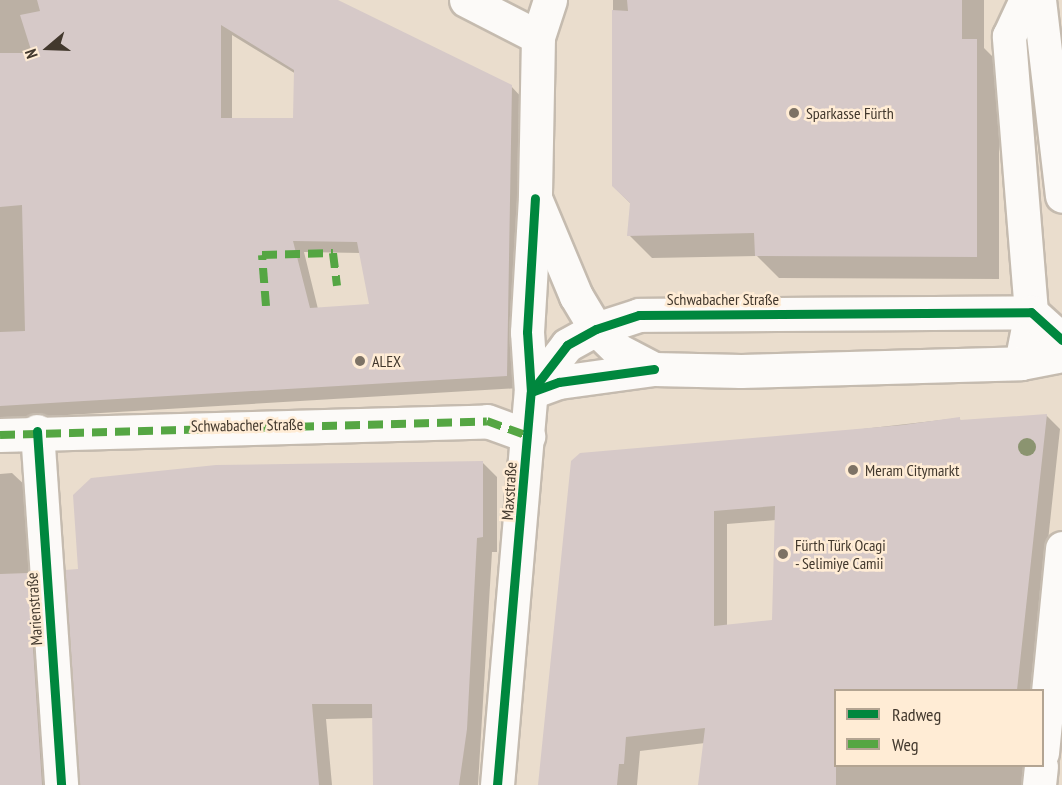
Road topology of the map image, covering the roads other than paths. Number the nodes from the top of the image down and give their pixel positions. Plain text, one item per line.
1 (466, 0) edge
2 (550, 0) edge
3 (1026, 0) edge
4 (1039, 0) edge
5 (538, 37) junction
6 (1062, 196) edge
7 (535, 198) junction
8 (1031, 312) junction
9 (596, 328) junction
10 (1062, 340) edge
11 (1062, 355) edge
12 (1021, 363) junction
13 (654, 369) junction
14 (531, 392) junction
15 (37, 431) junction
16 (0, 435) edge
17 (528, 436) junction
18 (1061, 558) edge
19 (1044, 732) edge
20 (1041, 767) edge
21 (61, 785) edge
22 (497, 785) edge
23 (1039, 785) edge

1 - 5 street
2 - 5 street, Maxstraße
3 - 8 street
4 - 6 street
5 - 7 street, Maxstraße
7 - 9 street, Maxstraße
7 - 14 street, Maxstraße
8 - 9 street, Schwabacher Straße
8 - 10 street
8 - 12 street
9 - 13 street, Maxstraße
9 - 14 street, Schwabacher Straße
11 - 12 street
12 - 13 street
13 - 14 street
14 - 17 street, Maxstraße
15 - 16 street, Schwabacher Straße
15 - 17 street, Schwabacher Straße
15 - 21 street, Marienstraße
17 - 22 street, Maxstraße
18 - 19 street
20 - 23 street

